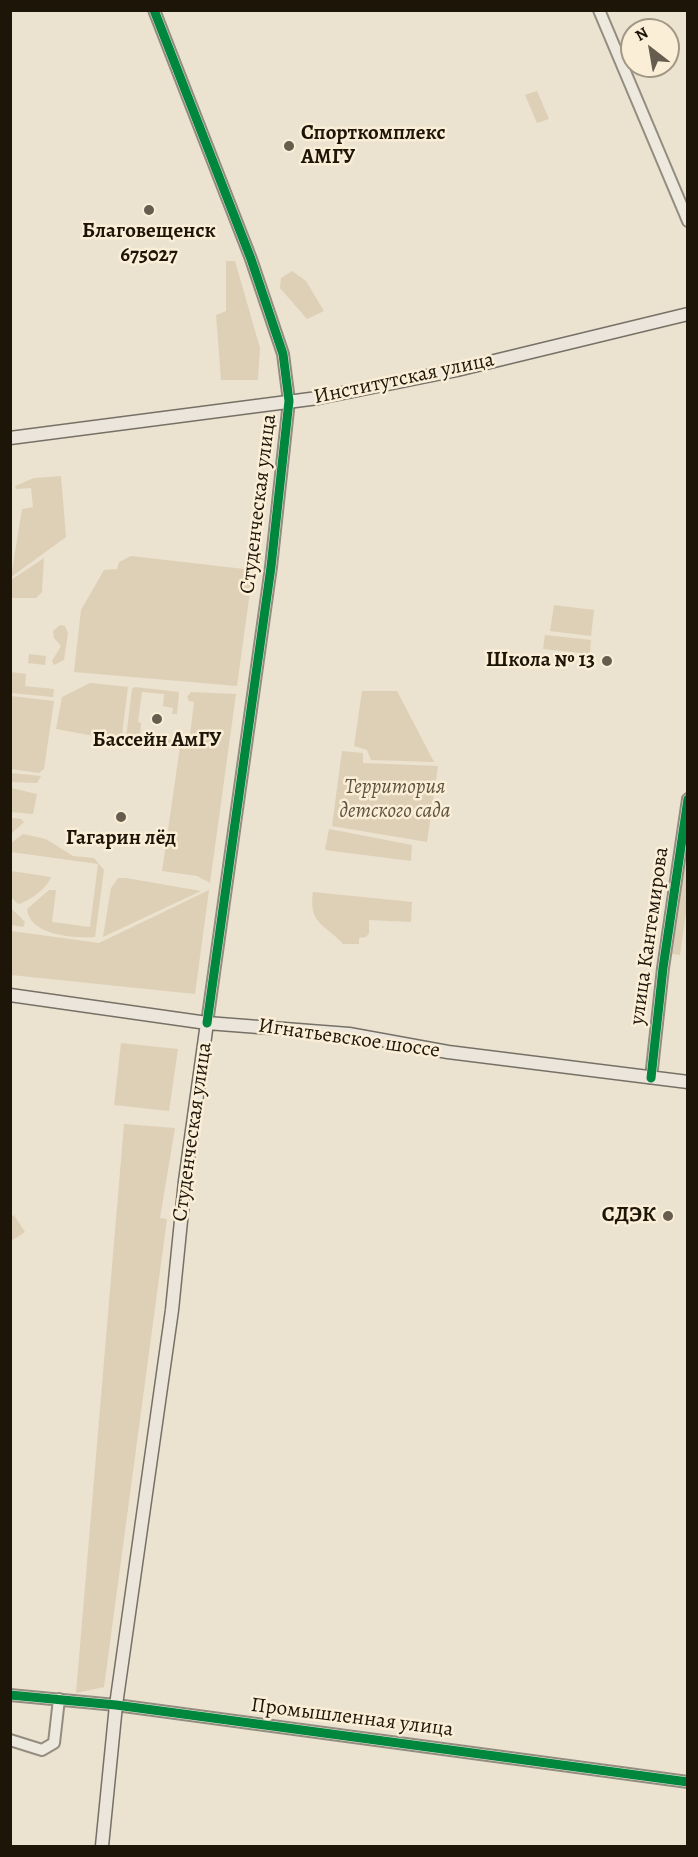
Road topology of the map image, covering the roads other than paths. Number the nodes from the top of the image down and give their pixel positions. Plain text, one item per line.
1 (154, 10) edge
2 (599, 10) edge
3 (687, 221) edge
4 (687, 314) edge
5 (289, 401) junction
6 (10, 438) edge
7 (687, 799) edge
8 (10, 995) edge
9 (207, 1023) junction
10 (651, 1078) junction
11 (687, 1082) edge
12 (10, 1695) edge
13 (58, 1699) junction
14 (116, 1705) junction
15 (10, 1740) edge
16 (687, 1782) edge
17 (102, 1846) edge

1 - 5 street, Студенческая улица
2 - 3 street
4 - 5 main road, Институтская улица
5 - 6 main road, Институтская улица
5 - 9 street, Студенческая улица
7 - 10 street, улица Кантемирова
8 - 9 main road, Игнатьевское шоссе
9 - 10 main road, Игнатьевское шоссе
9 - 14 main road, Студенческая улица
10 - 11 main road, Игнатьевское шоссе
12 - 13 street, Промышленная улица
13 - 14 street, Промышленная улица
13 - 15 street
14 - 16 street, Промышленная улица
14 - 17 main road, Студенческая улица

